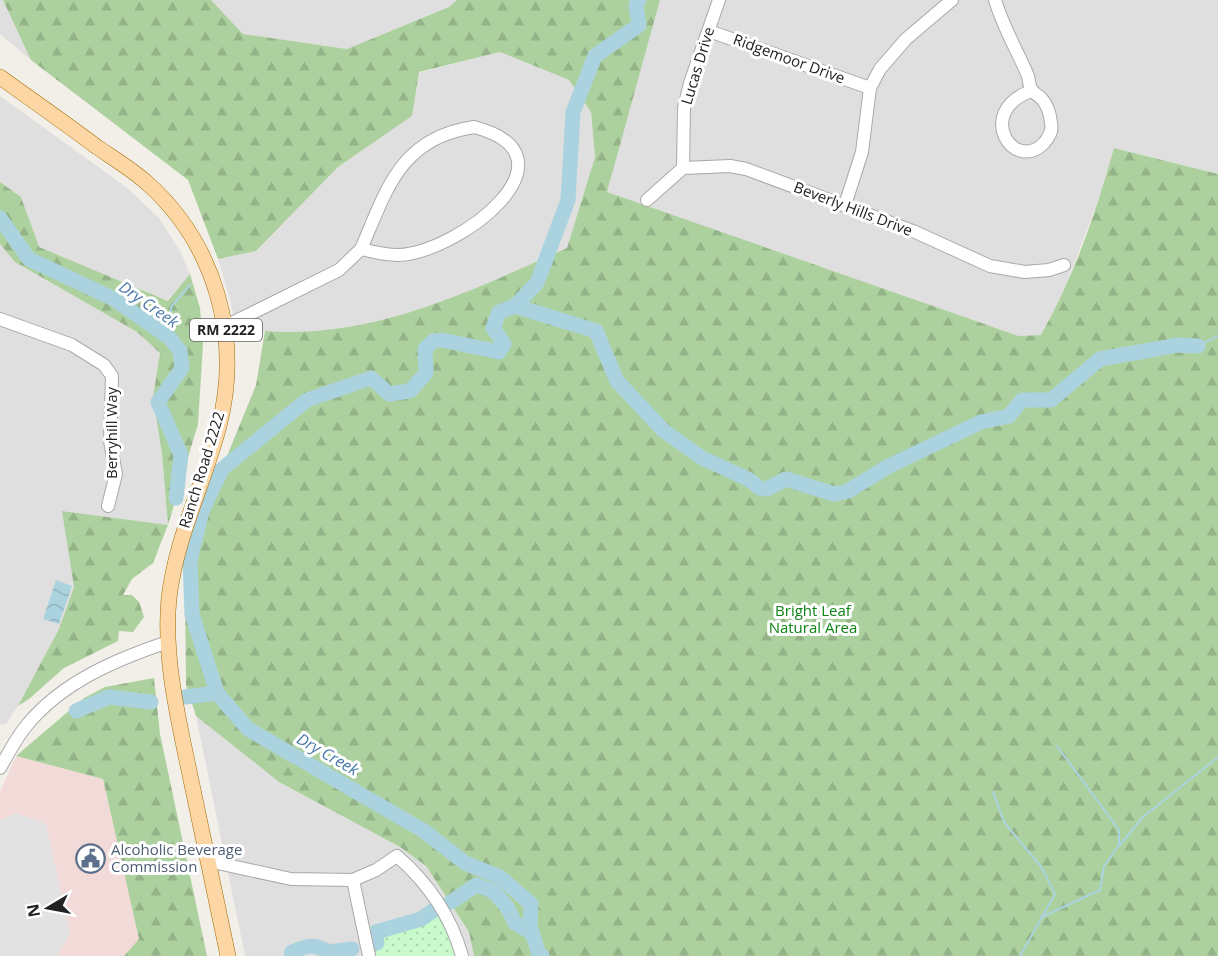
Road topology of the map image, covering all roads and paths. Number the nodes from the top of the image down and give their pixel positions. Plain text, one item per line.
1 (719, 0) edge
2 (952, 0) edge
3 (995, 0) edge
4 (709, 31) junction
5 (0, 77) edge
6 (870, 88) junction
7 (1031, 91) junction
8 (683, 168) junction
9 (647, 200) dead end
10 (844, 205) junction
11 (361, 249) junction
12 (1064, 265) dead end
13 (0, 319) edge
14 (226, 326) junction
15 (108, 506) dead end
16 (168, 642) junction
17 (0, 768) edge
18 (208, 861) junction
19 (352, 880) junction
20 (228, 956) edge
21 (369, 956) edge
22 (462, 956) edge

1 - 4 street, Lucas Drive
2 - 6 street
3 - 7 street
4 - 6 street, Ridgemoor Drive
4 - 8 street, Lucas Drive
5 - 14 main road, Ranch Road 2222 / RM 2222
6 - 10 street
7 - 7 street
8 - 9 street
8 - 10 street, Beverly Hills Drive
10 - 12 street, Beverly Hills Drive
11 - 11 street
11 - 14 street
13 - 15 street, Berryhill Way
14 - 16 main road, Ranch Road 2222 / RM 2222
16 - 17 street
16 - 18 main road, Ranch Road 2222 / RM 2222
18 - 19 street
18 - 20 main road, Ranch Road 2222 / RM 2222
19 - 21 street
19 - 22 street

